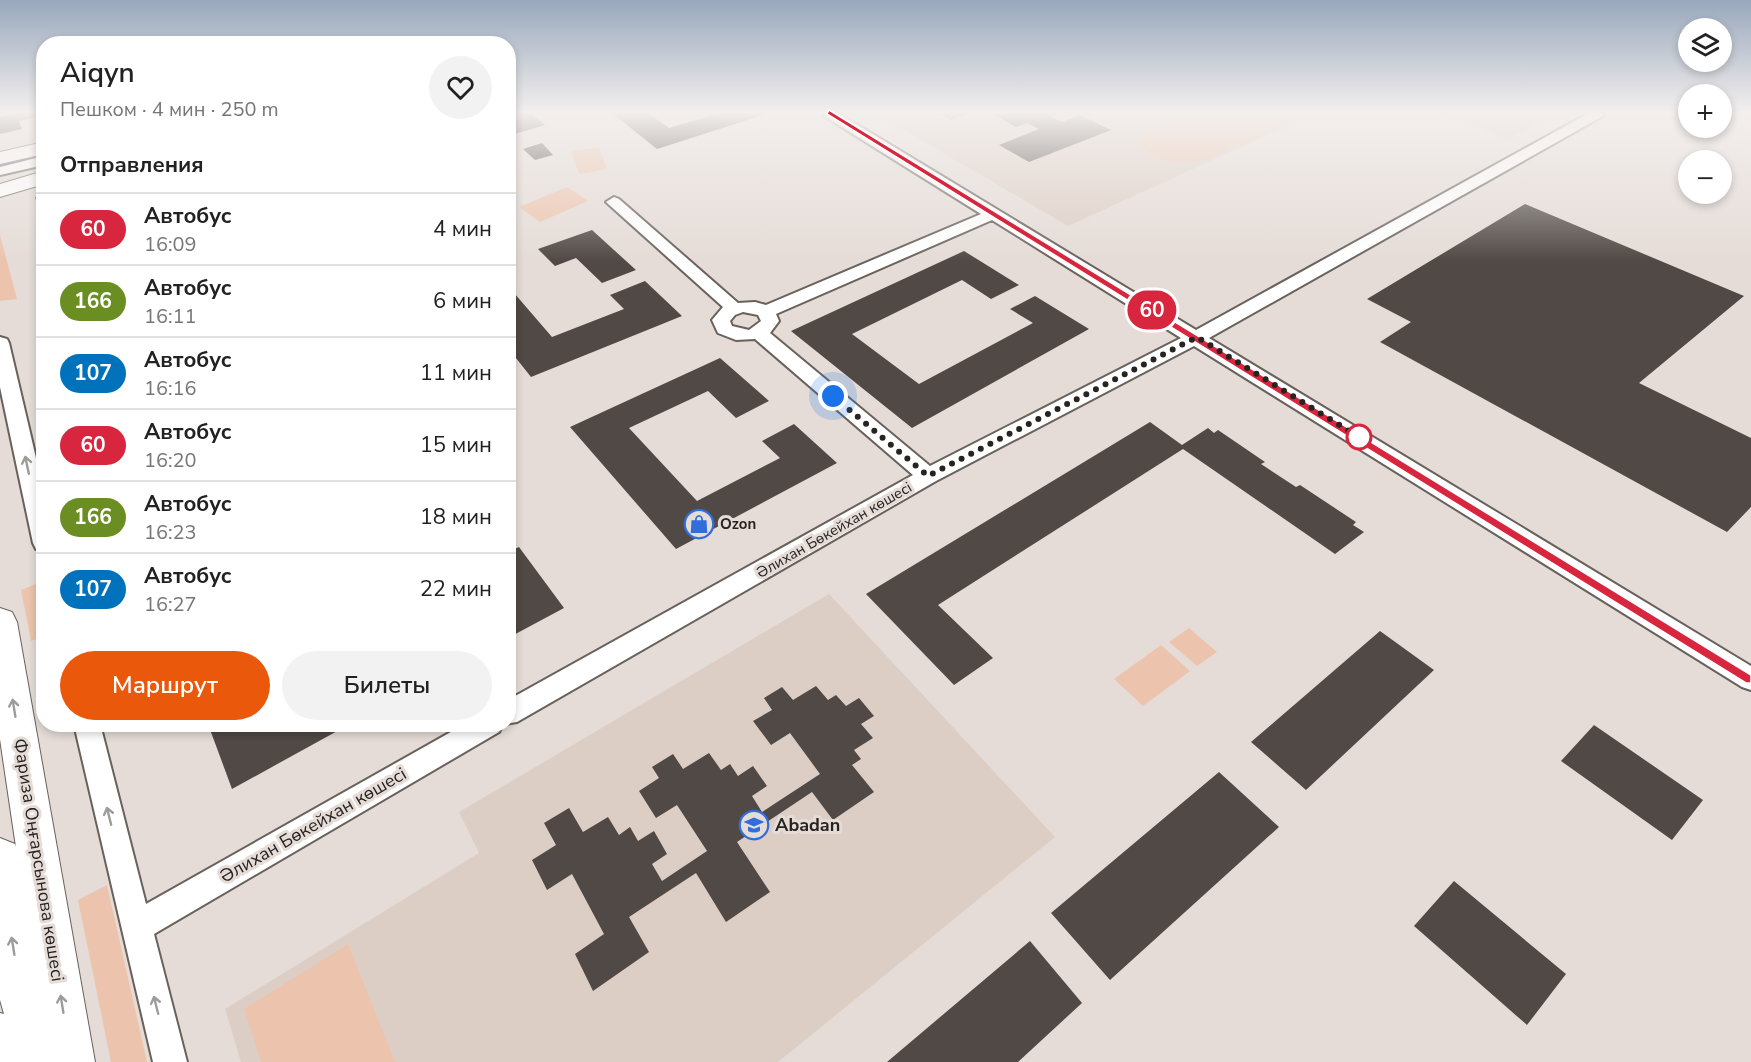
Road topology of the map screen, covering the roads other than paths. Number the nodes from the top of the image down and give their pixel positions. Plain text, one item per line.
1 (34, 163) edge
2 (911, 163) edge
3 (1508, 163) edge
4 (0, 171) edge
5 (36, 180) edge
6 (0, 191) edge
7 (614, 202) dead end
8 (994, 214) junction
9 (735, 309) junction
10 (766, 312) junction
11 (758, 332) junction
12 (1197, 337) junction
13 (0, 343) edge
14 (928, 476) junction
15 (36, 507) edge
16 (0, 622) edge
17 (1751, 679) edge
18 (516, 709) edge
19 (89, 732) edge
20 (476, 732) edge
21 (0, 858) edge
22 (136, 927) junction
23 (0, 1036) edge
24 (3, 1062) edge
25 (46, 1062) edge
26 (71, 1062) edge
27 (170, 1062) edge

1 - 4 street
2 - 8 street
3 - 12 street, Әлихан Бөкейхан көшесі
5 - 6 street
7 - 9 street
8 - 10 street
8 - 12 street
9 - 10 street
9 - 11 street
10 - 11 street
11 - 14 street
12 - 14 street, Әлихан Бөкейхан көшесі
12 - 17 street
15 -> 13 street
14 - 18 street, Әлихан Бөкейхан көшесі
26 -> 16 street, Фариза Оңғарсынова көшесі
22 -> 19 street
20 - 22 street, Әлихан Бөкейхан көшесі
25 -> 21 street
27 -> 22 street
23 - 24 street

